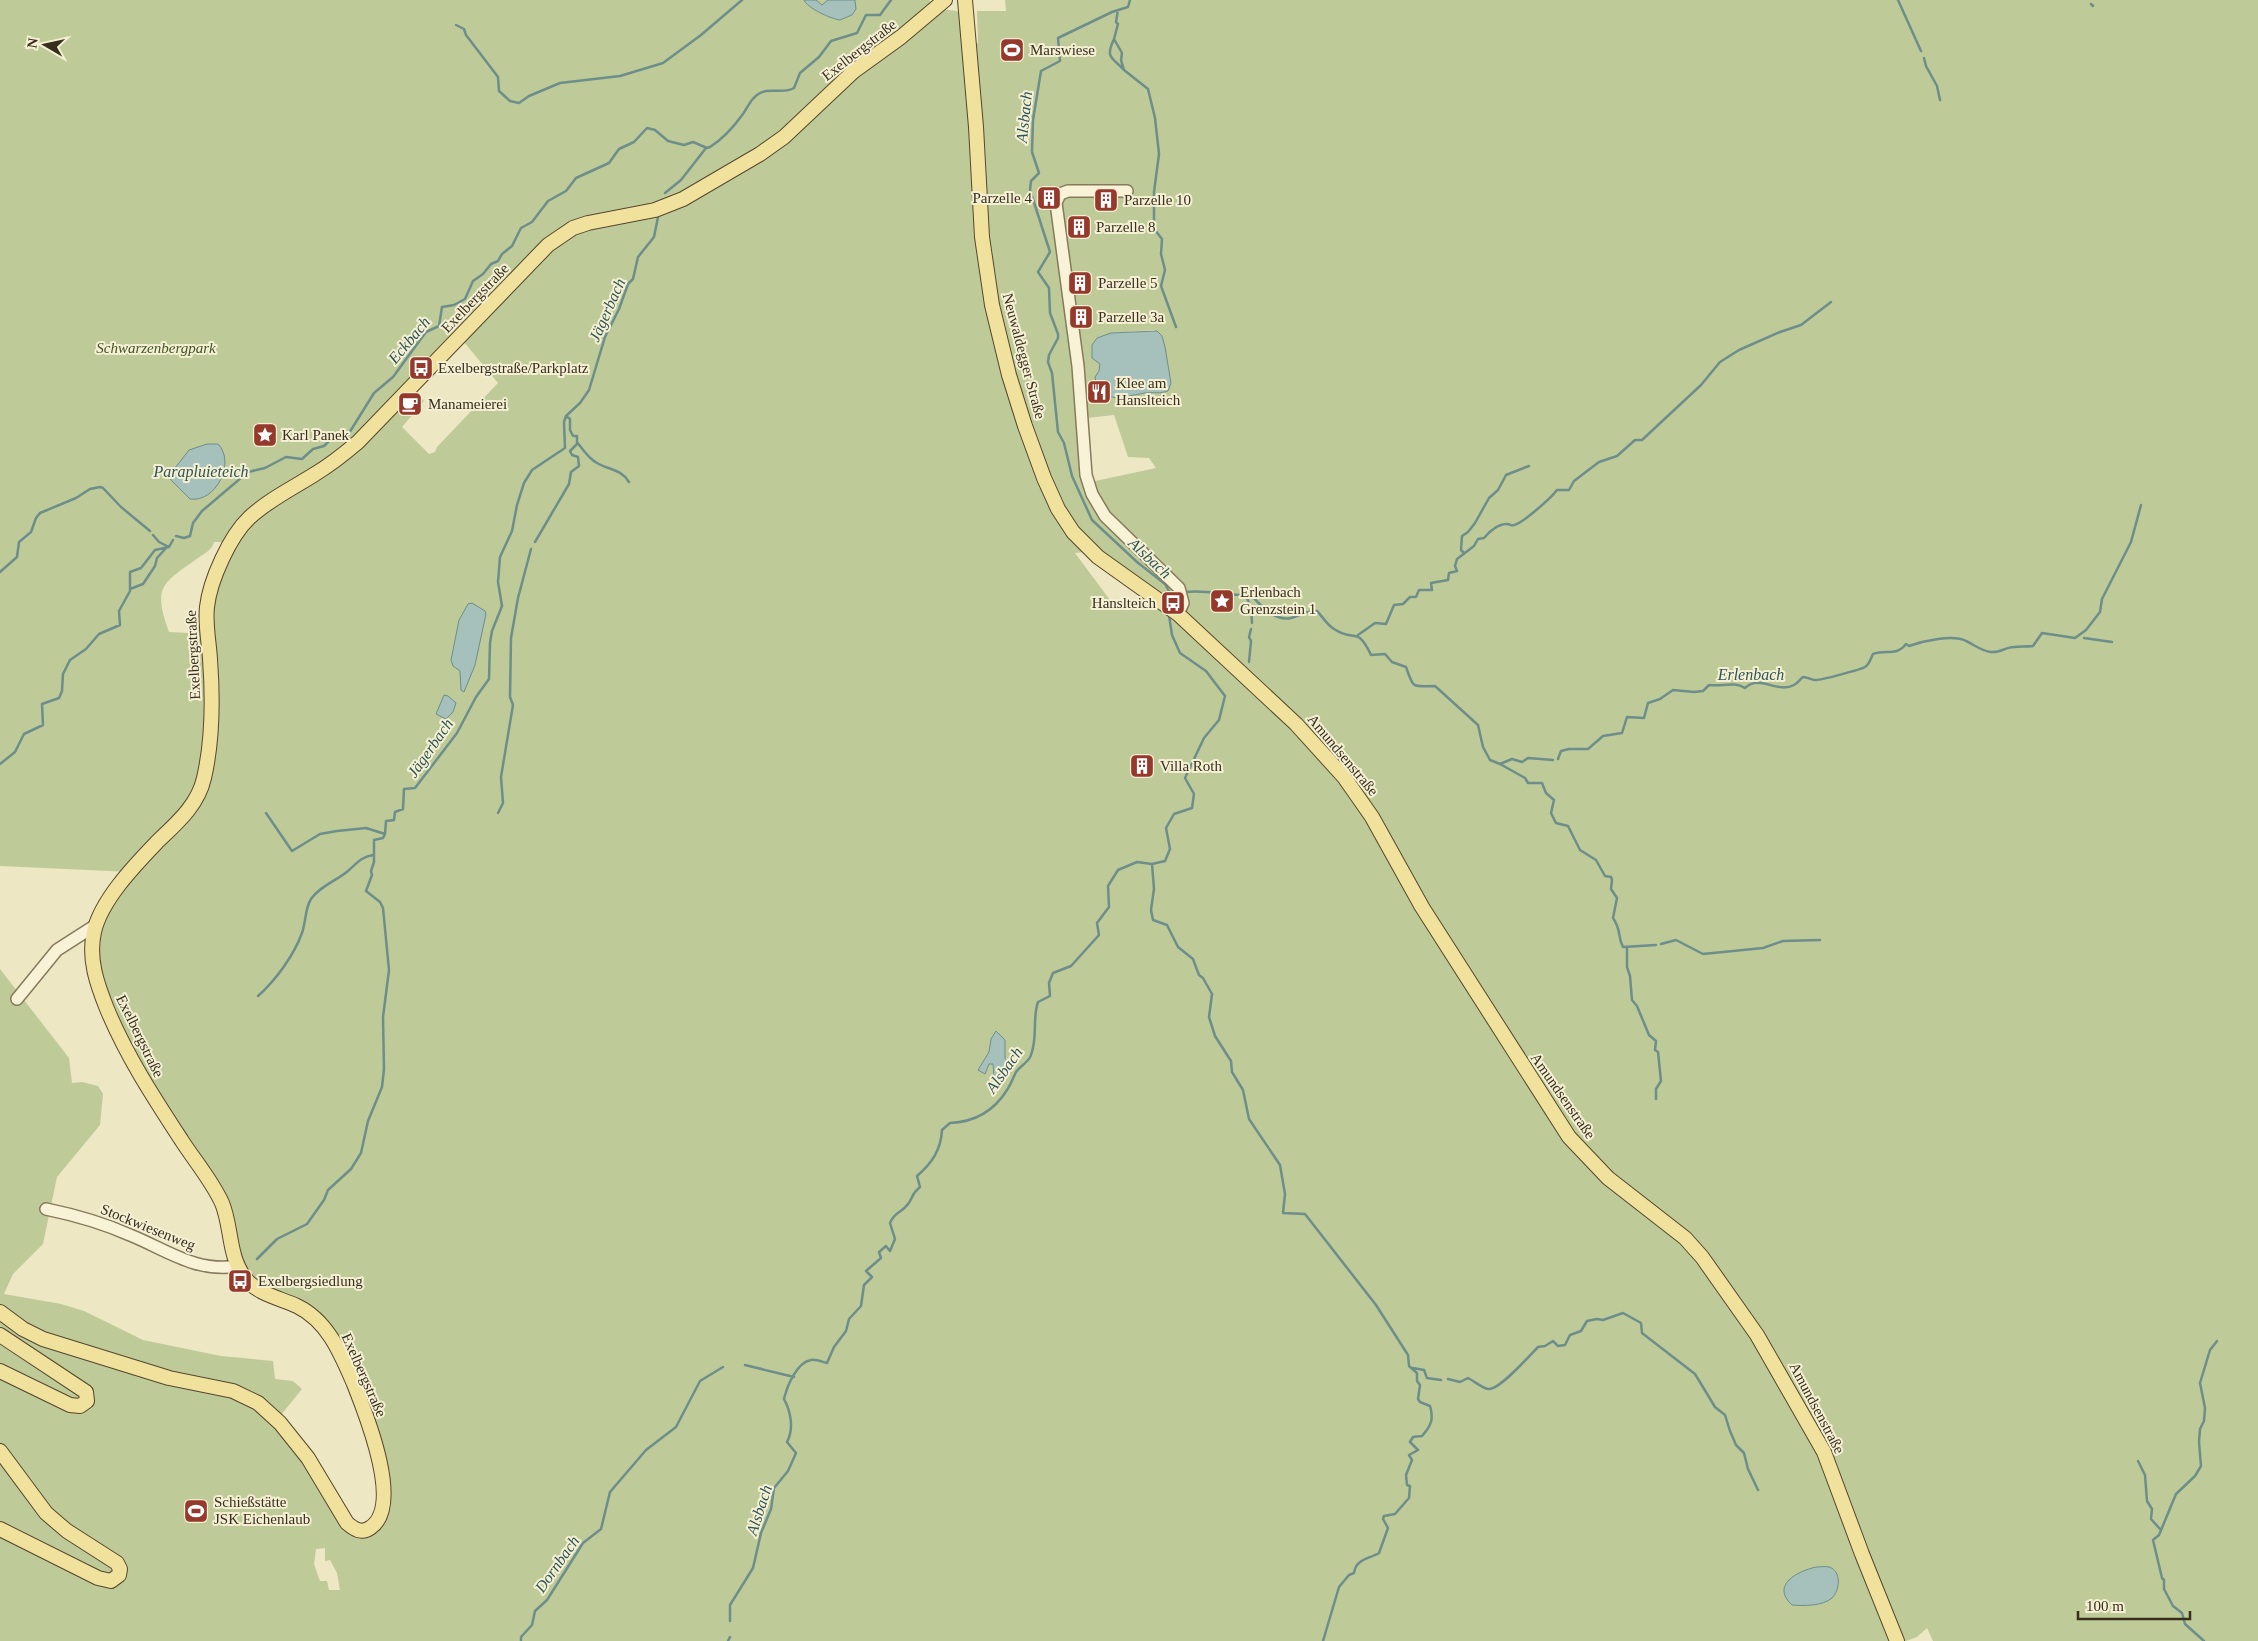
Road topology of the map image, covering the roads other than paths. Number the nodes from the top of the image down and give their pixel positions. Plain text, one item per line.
1 (935, 0) edge
2 (945, 0) edge
3 (954, 0) edge
4 (965, 0) edge
5 (926, 14) junction
6 (966, 20) junction
7 (1127, 191) dead end
8 (1176, 613) junction
9 (96, 925) junction
10 (17, 999) dead end
11 (46, 1209) dead end
12 (238, 1266) junction
13 (0, 1312) edge
14 (0, 1335) edge
15 (0, 1371) edge
16 (0, 1451) edge
17 (0, 1530) edge
18 (1897, 1641) edge

1 - 5 main road, Exelbergstraße
2 - 5 main road, Exelbergstraße
3 - 6 main road, Neuwaldegger Straße
4 - 6 main road, Neuwaldegger Straße
5 - 9 main road, Exelbergstraße
6 - 8 main road, Neuwaldegger Straße
7 - 8 street
8 - 18 main road, Amundsenstraße
9 - 10 street
9 - 12 main road, Exelbergstraße
11 - 12 street, Stockwiesenweg
12 - 13 main road, Exelbergstraße
14 - 15 main road
16 - 17 main road

